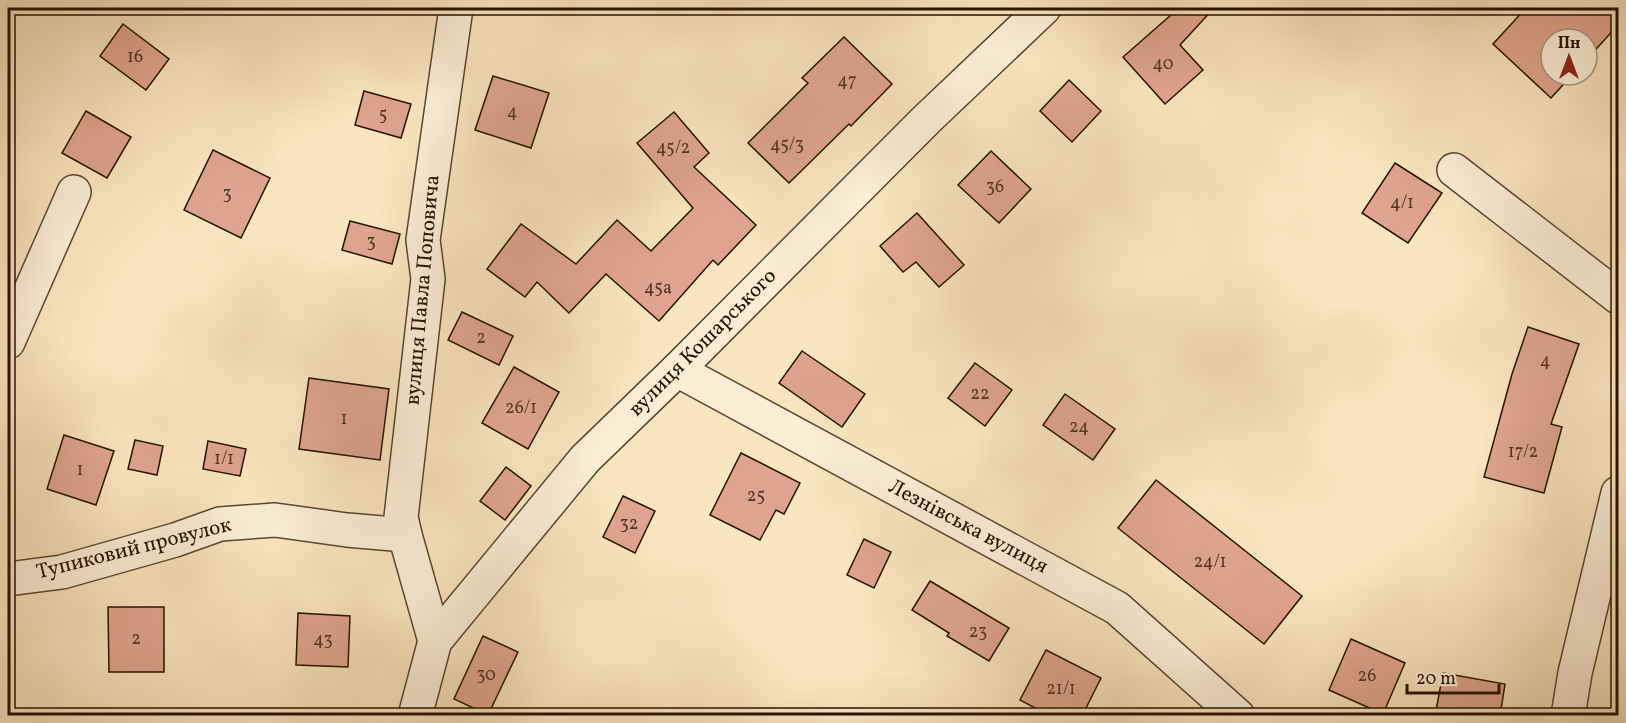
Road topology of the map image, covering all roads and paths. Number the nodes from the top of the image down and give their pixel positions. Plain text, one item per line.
1 (456, 8) edge
2 (1044, 8) edge
3 (1454, 170) dead end
4 (74, 192) dead end
5 (1618, 297) edge
6 (8, 342) edge
7 (677, 370) junction
8 (1618, 493) edge
9 (405, 535) junction
10 (8, 579) edge
11 (435, 641) junction
12 (415, 716) edge
13 (1238, 716) edge
14 (1568, 716) edge

1 - 9 street, вулиця Павла Поповича
2 - 7 street, вулиця Кошарського
3 - 5 street
4 - 6 street
7 - 11 street, вулиця Кошарського
7 - 13 street, Лезнівська вулиця
8 - 14 street
9 - 10 street, Тупиковий провулок
9 - 11 street, вулиця Павла Поповича
11 - 12 street, вулиця Кошарського

